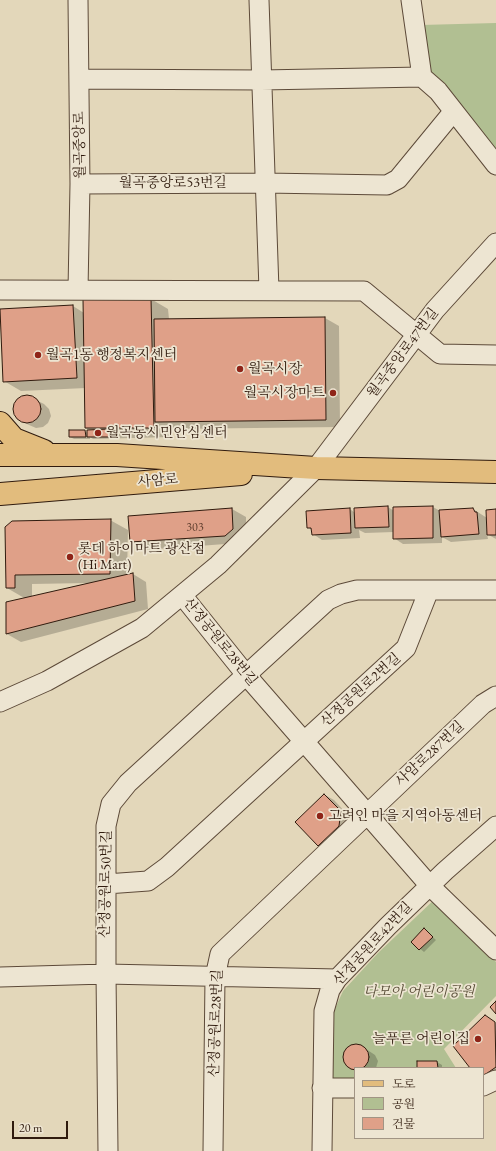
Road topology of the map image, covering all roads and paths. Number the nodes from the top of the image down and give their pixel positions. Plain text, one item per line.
1 (78, 0) edge
2 (258, 0) edge
3 (411, 0) edge
4 (422, 77) junction
5 (79, 79) junction
6 (261, 80) junction
7 (453, 112) junction
8 (496, 165) edge
9 (265, 183) junction
10 (80, 184) junction
11 (496, 243) edge
12 (0, 290) edge
13 (78, 290) junction
14 (269, 290) junction
15 (418, 334) junction
16 (496, 355) edge
17 (0, 423) edge
18 (0, 455) edge
19 (52, 455) junction
20 (316, 468) junction
21 (496, 472) edge
22 (0, 494) edge
23 (429, 590) junction
24 (496, 590) edge
25 (182, 595) junction
26 (246, 676) junction
27 (496, 696) edge
28 (0, 702) edge
29 (304, 741) junction
30 (366, 814) junction
31 (496, 826) edge
32 (106, 884) junction
33 (430, 886) junction
34 (496, 950) edge
35 (106, 974) junction
36 (0, 977) edge
37 (215, 977) junction
38 (337, 979) junction
39 (496, 1080) edge
40 (484, 1086) edge
41 (322, 1088) junction
42 (354, 1088) edge
43 (108, 1151) edge
44 (213, 1151) edge
45 (322, 1151) edge

1 - 5 street, 월곡중앙로
2 - 6 street
3 - 4 street
4 - 6 street
4 - 7 street
5 - 6 street
5 - 10 street, 월곡중앙로
6 - 9 street
7 - 8 street
7 - 9 street
9 - 10 street, 월곡중앙로53번길
9 - 14 street
10 - 13 street, 월곡중앙로
11 - 15 street, 월곡중앙로47번길
12 - 13 street
13 - 14 street
14 - 15 street
15 - 16 street
15 - 20 street, 월곡중앙로47번길
17 - 19 main road
18 - 19 main road, 사암로
19 - 20 main road, 사암로
20 - 21 main road, 사암로
20 - 22 main road, 사암로
20 - 25 street, 월곡중앙로47번길
23 - 24 street
23 - 26 street
23 - 29 street, 산정공원로2번길
25 - 26 street, 산정공원로28번길
25 - 28 street, 산정공원로28번길
26 - 29 street, 산정공원로28번길
26 - 32 street, 산정공원로50번길
27 - 30 street, 사암로287번길
29 - 30 street, 산정공원로28번길
29 - 32 street
30 - 33 street, 산정공원로28번길
30 - 37 street, 산정공원로28번길
31 - 33 street, 산정공원로42번길
32 - 35 street, 산정공원로50번길
33 - 34 street, 산정공원로28번길
33 - 38 street, 산정공원로42번길
35 - 36 street
35 - 37 street
35 - 43 street, 산정공원로50번길
37 - 38 street
37 - 44 street, 산정공원로28번길
38 - 41 street, 산정공원로42번길
39 - 40 street
41 - 42 street
41 - 45 street, 산정공원로42번길

